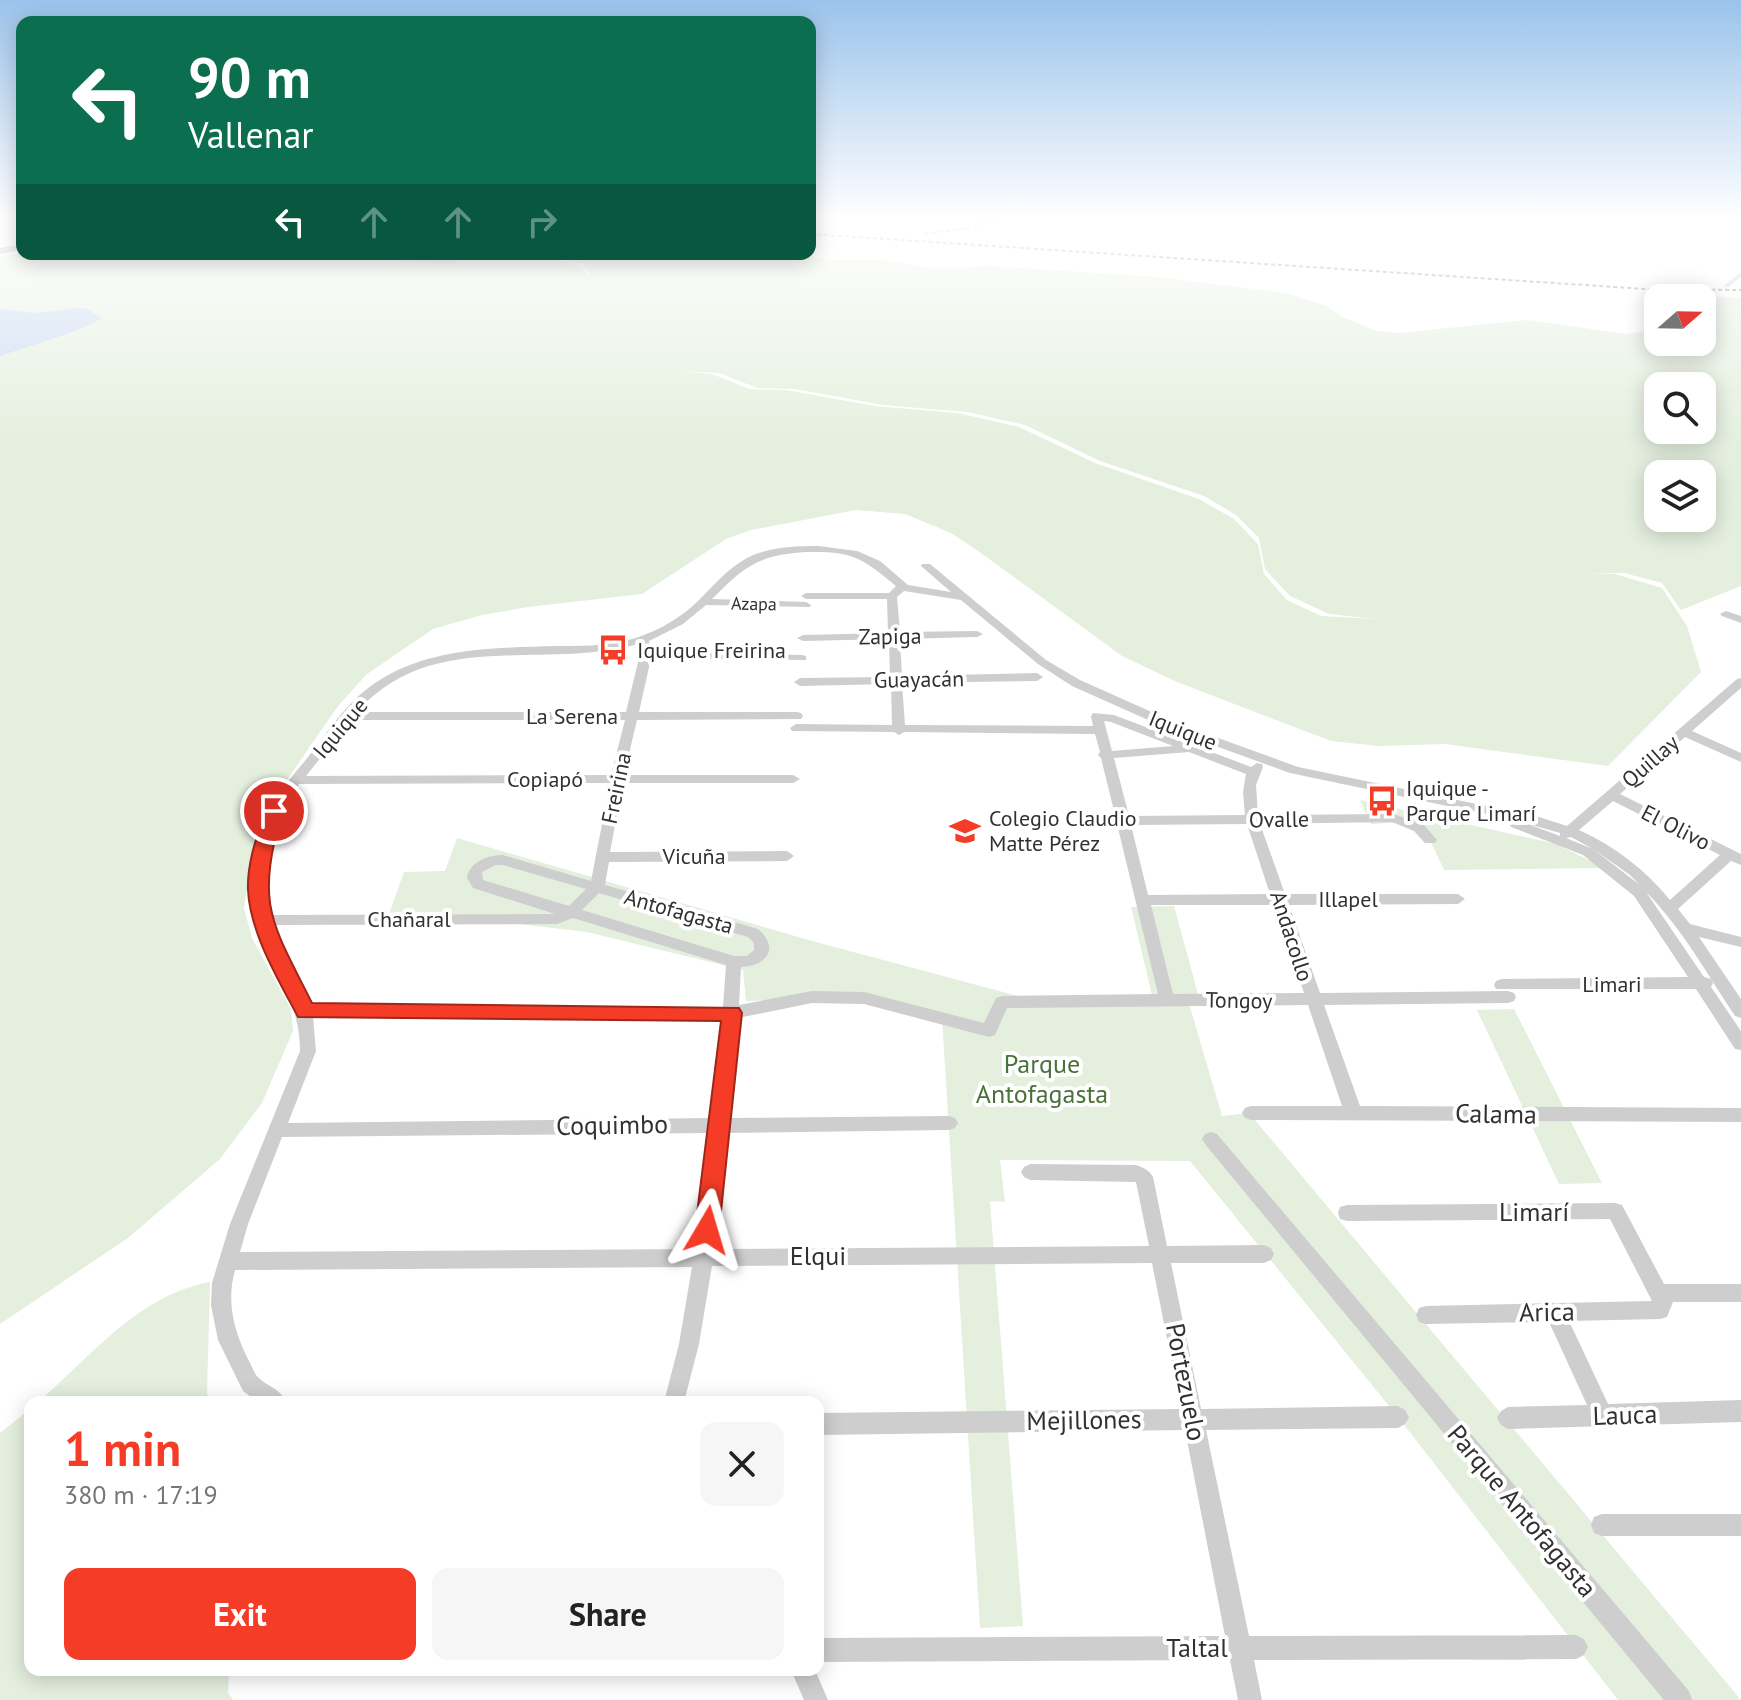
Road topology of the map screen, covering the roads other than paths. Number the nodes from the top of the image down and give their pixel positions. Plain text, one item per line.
1 (926, 566) dead end
2 (903, 585) junction
3 (892, 596) junction
4 (968, 599) junction
5 (703, 602) junction
6 (1726, 614) dead end
7 (1741, 620) edge
8 (977, 634) dead end
9 (893, 635) junction
10 (803, 638) dead end
11 (643, 639) junction
12 (646, 654) junction
13 (802, 658) dead end
14 (1037, 677) dead end
15 (895, 679) junction
16 (800, 682) dead end
17 (1741, 682) edge
18 (348, 716) junction
19 (632, 716) junction
20 (1100, 730) junction
21 (899, 731) junction
22 (1684, 732) junction
23 (1189, 748) junction
24 (1104, 755) junction
25 (1741, 758) edge
26 (1258, 766) junction
27 (617, 779) junction
28 (793, 779) dead end
29 (297, 780) junction
30 (1612, 795) junction
31 (1252, 820) junction
32 (1121, 821) junction
33 (1565, 835) junction
34 (1430, 840) dead end
35 (787, 856) dead end
36 (601, 857) junction
37 (1736, 857) edge
38 (597, 887) junction
39 (1280, 899) junction
40 (1458, 899) dead end
41 (1141, 900) junction
42 (1671, 907) junction
43 (564, 916) junction
44 (261, 920) junction
45 (1687, 929) junction
46 (1741, 942) edge
47 (734, 962) junction
48 (1701, 983) junction
49 (1721, 983) junction
50 (1505, 991) joint
51 (1167, 1000) junction
52 (1313, 1000) junction
53 (305, 1011) junction
54 (1741, 1012) edge
55 (732, 1013) junction
56 (1741, 1044) edge
57 (1353, 1112) junction
58 (1251, 1113) dead end
59 (1741, 1115) edge
60 (949, 1123) dead end
61 (720, 1124) junction
62 (276, 1130) junction
63 (1211, 1139) dead end
64 (1030, 1172) dead end
65 (1347, 1213) dead end
66 (1160, 1253) junction
67 (1264, 1254) dead end
68 (704, 1257) junction
69 (228, 1261) junction
70 (1741, 1293) edge
71 (1661, 1298) junction
72 (1555, 1312) junction
73 (1426, 1315) dead end
74 (267, 1396) edge
75 (676, 1396) edge
76 (1741, 1411) edge
77 (1602, 1415) junction
78 (1398, 1417) dead end
79 (1508, 1418) dead end
80 (1193, 1419) junction
81 (824, 1424) edge
82 (1602, 1525) dead end
83 (1741, 1525) edge
84 (1576, 1647) dead end
85 (1239, 1648) junction
86 (824, 1650) edge
87 (806, 1676) edge
88 (816, 1700) edge
89 (1250, 1700) edge
90 (1680, 1700) edge

1 - 4 street, Iquique
2 - 3 street
2 - 4 street, Iquique
2 - 5 street, Iquique
3 - 5 street, Azapa
3 - 9 street
4 - 26 street, Iquique
5 - 11 street, Iquique
6 - 7 street
8 - 9 street, Zapiga
9 - 10 street, Zapiga
9 - 15 street
11 - 12 street, Freirina
11 - 18 street, Iquique
12 - 13 street
12 - 19 street, Freirina
14 - 15 street, Guayacán
15 - 16 street, Guayacán
15 - 21 street
17 - 22 street, Quillay
18 - 19 street, La Serena
18 - 29 street, Iquique
19 - 21 street, La Serena
19 - 27 street, Freirina
20 - 21 street, La Serena
20 - 23 street, La Serena
20 - 24 street
22 - 25 street
22 - 30 street, Quillay
23 - 24 street
23 - 26 street
24 - 32 street
26 - 31 street, Andacollo
26 - 33 street, Iquique
27 - 28 street, Copiapó
27 - 29 street, Copiapó
27 - 36 street, Freirina
29 - 44 street, Iquique
30 - 33 street, Quillay
30 - 37 street, El Olivo
31 - 32 street, Ovalle
31 - 34 street, Ovalle
31 - 39 street, Andacollo
32 - 41 street
33 - 42 street
33 - 48 street
35 - 36 street, Vicuña
36 - 38 street, Freirina
37 - 42 street
38 - 43 street
38 - 43 street, Antofagasta
38 - 47 street, Antofagasta
39 - 40 street, Illapel
39 - 41 street, Illapel
39 - 52 street, Andacollo
41 - 51 street
42 - 45 street
43 - 44 street, Chañaral
43 - 47 street, Antofagasta
44 - 53 street, Iquique
45 - 46 street
45 - 49 street
47 - 55 street
48 - 49 street, Limari
48 - 50 street, Limari
48 - 56 street
49 - 54 street
50 - 52 street, Tongoy
51 - 52 street, Tongoy
51 - 55 street, Tongoy
52 - 57 street, Andacollo
53 - 55 street
53 - 62 street, Iquique
55 - 61 street
57 - 58 street, Calama
57 - 59 street, Calama
60 - 61 street, Coquimbo
61 - 62 street, Coquimbo
61 - 68 street
62 - 69 street, Iquique
63 - 90 street, Parque Antofagasta
64 - 66 street, Portezuelo
65 - 71 street, Limarí
66 - 67 street, Elqui
66 - 68 street, Elqui
66 - 80 street, Portezuelo
68 - 69 street, Elqui
68 - 75 street
69 - 74 street, Iquique
70 - 71 street, Arica
71 - 72 street, Arica
72 - 73 street, Arica
72 - 77 street
76 - 77 street, Lauca
77 - 79 street, Lauca
78 - 80 street, Mejillones
80 - 81 street, Mejillones
80 - 85 street, Portezuelo
82 - 83 street
84 - 85 street, Taltal
85 - 86 street, Taltal
85 - 89 street, Portezuelo
87 - 88 street

